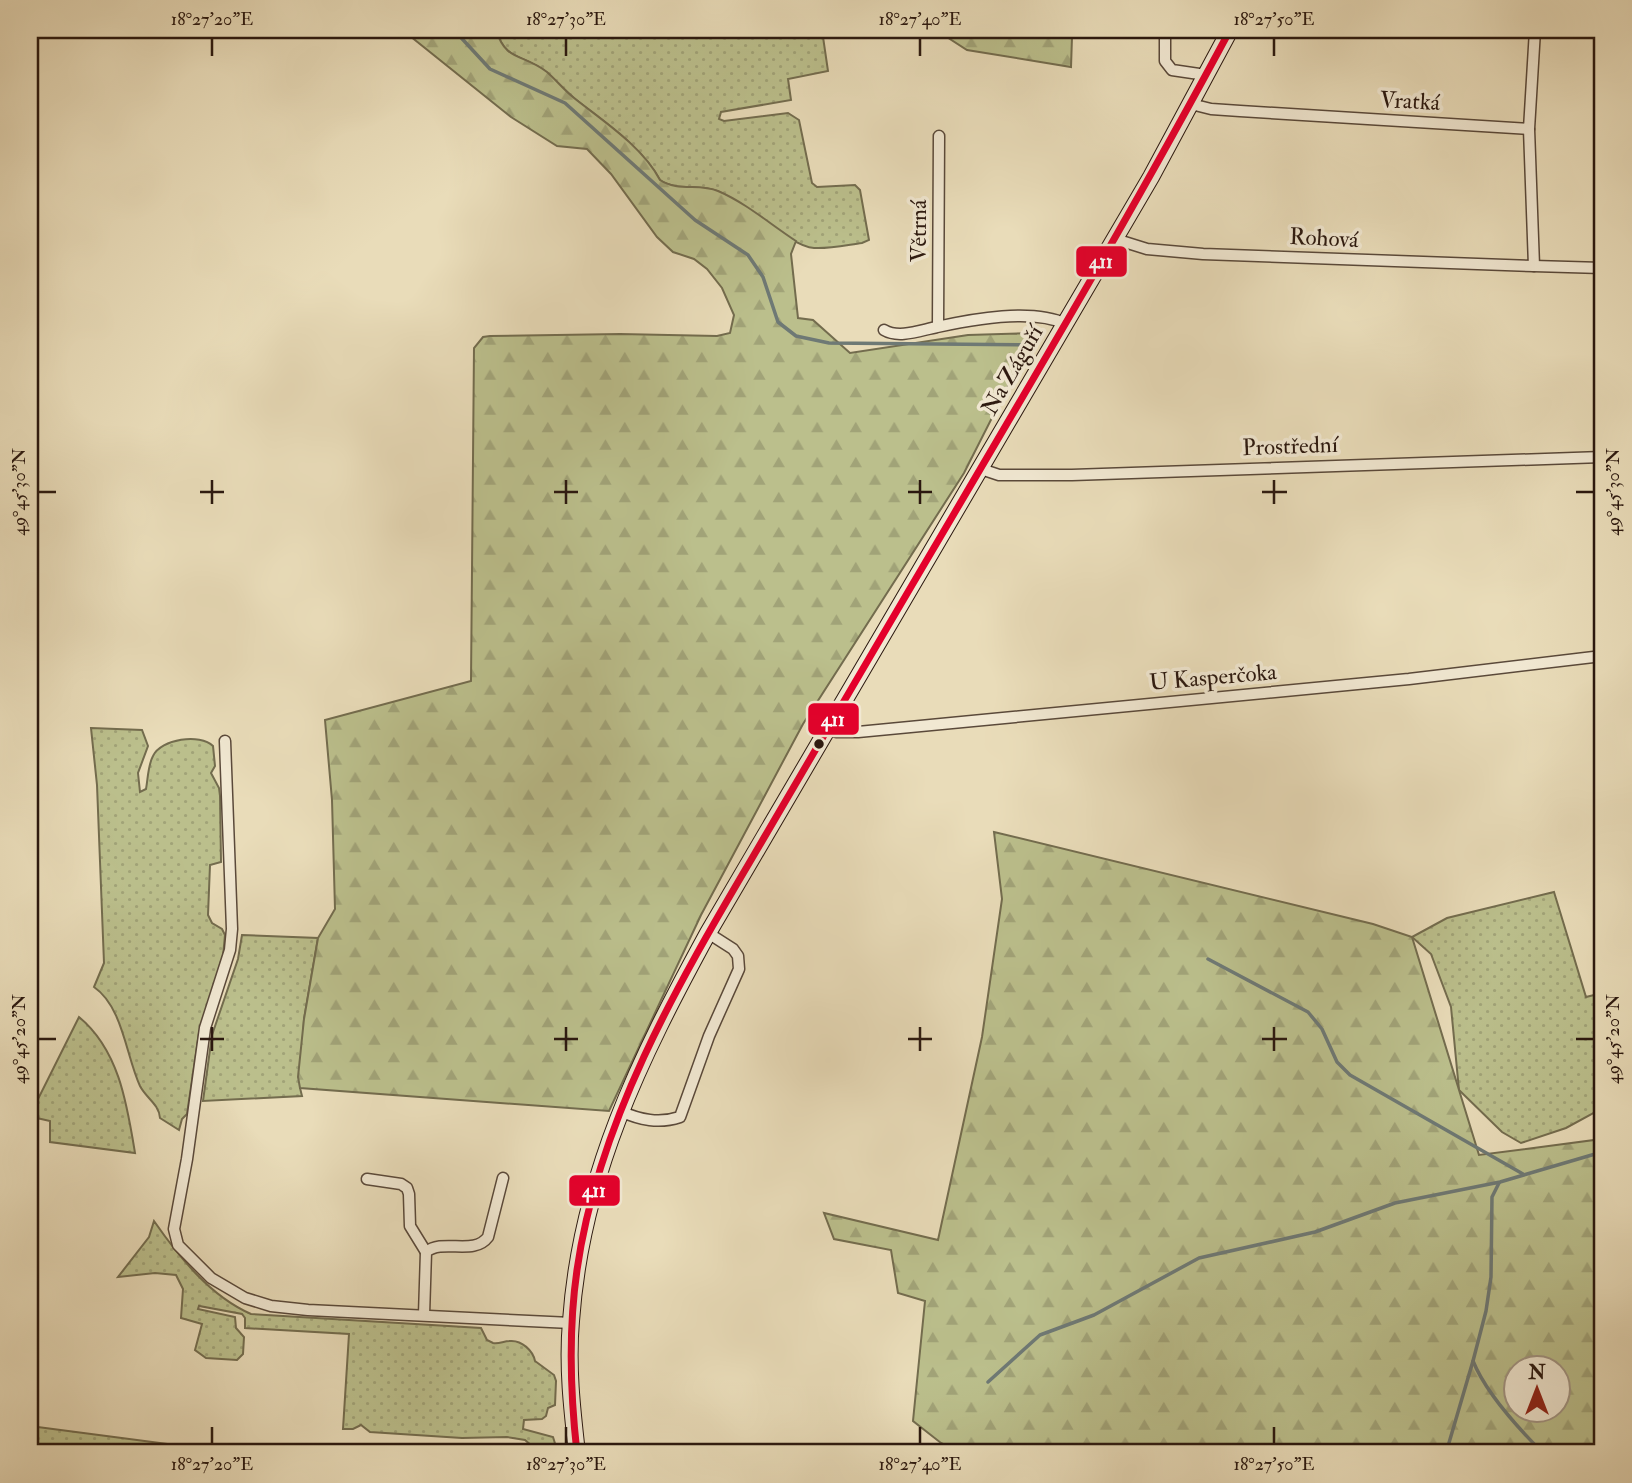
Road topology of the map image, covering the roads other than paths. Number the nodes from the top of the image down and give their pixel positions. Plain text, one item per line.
1 (1165, 30) edge
2 (1230, 30) edge
3 (1535, 30) edge
4 (1206, 75) junction
5 (1191, 104) junction
6 (1529, 129) junction
7 (939, 136) dead end
8 (1115, 239) junction
9 (1534, 266) junction
10 (1602, 268) edge
11 (1066, 324) junction
12 (938, 326) junction
13 (884, 330) dead end
14 (1602, 457) edge
15 (981, 469) junction
16 (1602, 656) edge
17 (828, 729) junction
18 (225, 741) dead end
19 (708, 933) junction
20 (620, 1111) junction
21 (503, 1178) dead end
22 (366, 1179) dead end
23 (426, 1252) junction
24 (424, 1315) junction
25 (570, 1323) junction
26 (577, 1453) edge

1 - 4 street
2 - 4 street, Na Záguří
3 - 6 street
4 - 5 street, Na Záguří
5 - 6 street, Vratká
5 - 8 street, Na Záguří
6 - 9 street
7 - 12 street, Větrná
8 - 9 street, Rohová
8 - 11 street, Na Záguří
9 - 10 street, Rohová
11 - 12 street
11 - 15 street, Na Záguří
12 - 13 street
14 - 15 street, Prostřední
15 - 17 street, Na Záguří
16 - 17 street, U Kasperčoka
17 - 19 street, Na Záguří
18 - 24 street
19 - 20 street, Na Záguří
19 - 20 street
20 - 25 street, Na Záguří
21 - 23 street
22 - 23 street
23 - 24 street
24 - 25 street
25 - 26 street, Na Záguří

